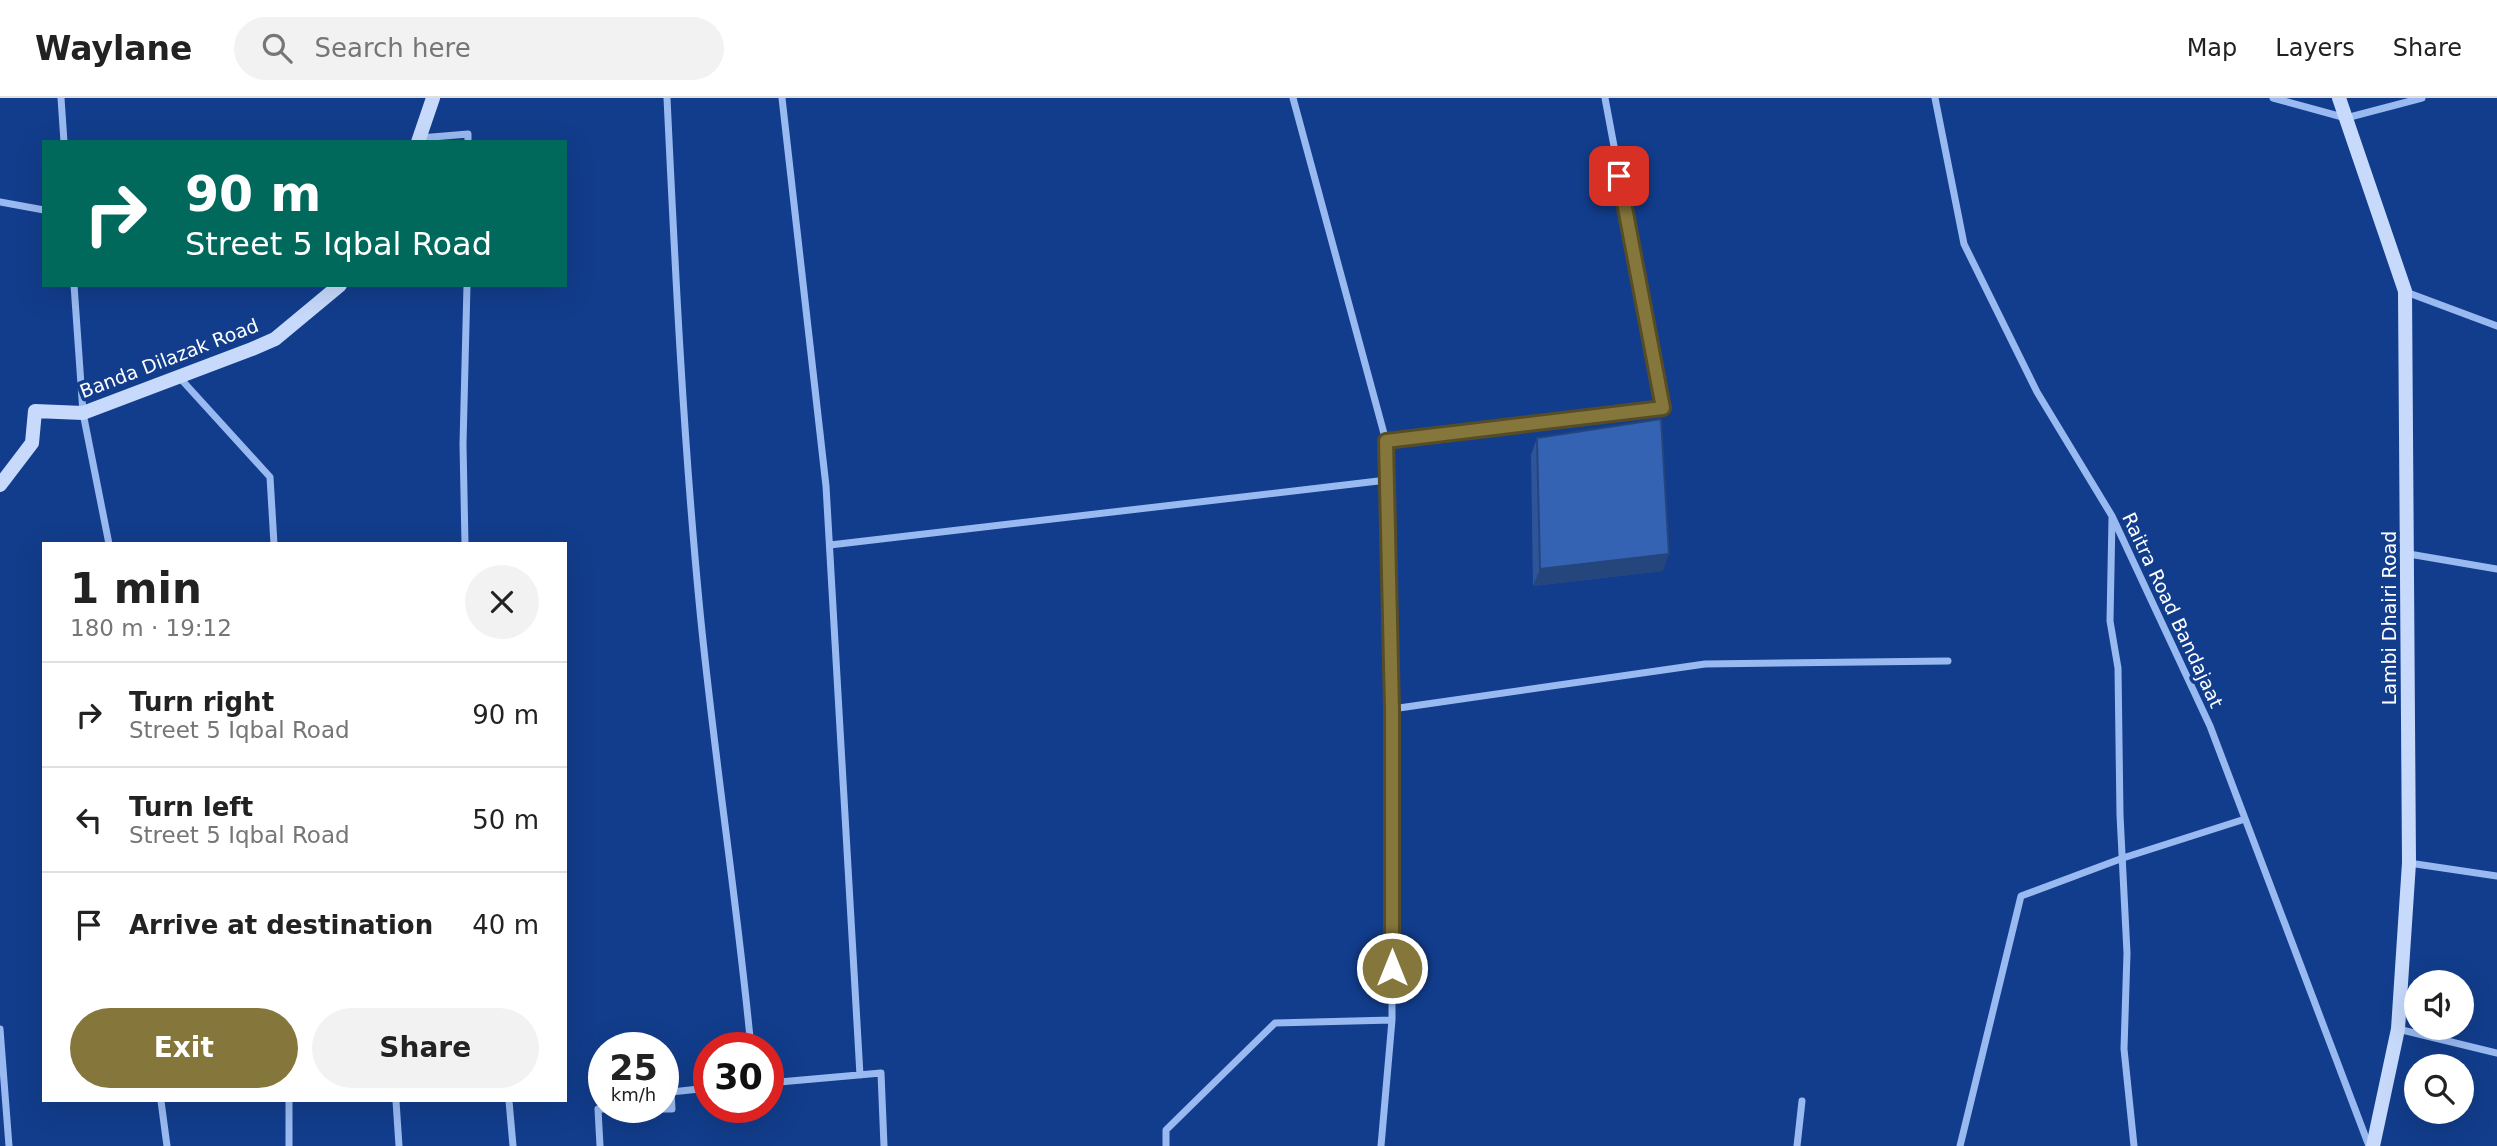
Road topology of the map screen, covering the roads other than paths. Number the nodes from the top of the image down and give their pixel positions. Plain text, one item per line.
1 (61, 98) edge
2 (433, 98) edge
3 (667, 98) edge
4 (782, 98) edge
5 (1293, 98) edge
6 (1605, 98) edge
7 (1935, 98) edge
8 (2273, 98) edge
9 (2339, 98) edge
10 (2422, 98) edge
11 (2346, 118) junction
12 (64, 140) edge
13 (419, 140) edge
14 (468, 140) edge
15 (0, 202) edge
16 (42, 210) edge
17 (74, 287) edge
18 (339, 287) edge
19 (467, 287) edge
20 (2405, 291) junction
21 (2497, 326) edge
22 (178, 376) junction
23 (83, 413) junction
24 (1386, 441) junction
25 (1387, 480) junction
26 (0, 485) edge
27 (2112, 516) junction
28 (109, 542) edge
29 (274, 542) edge
30 (465, 542) edge
31 (830, 545) junction
32 (2409, 554) junction
33 (2497, 569) edge
34 (1948, 661) dead end
35 (1392, 709) junction
36 (2245, 819) junction
37 (2123, 858) junction
38 (2409, 863) junction
39 (2497, 876) edge
40 (1392, 1020) junction
41 (0, 1029) edge
42 (2398, 1029) junction
43 (750, 1032) edge
44 (2497, 1054) edge
45 (860, 1075) junction
46 (784, 1082) edge
47 (693, 1089) edge
48 (1802, 1101) dead end
49 (161, 1102) edge
50 (289, 1102) edge
51 (396, 1102) edge
52 (509, 1102) edge
53 (9, 1146) edge
54 (167, 1146) edge
55 (289, 1146) edge
56 (399, 1146) edge
57 (513, 1146) edge
58 (600, 1146) edge
59 (884, 1146) edge
60 (1166, 1146) edge
61 (1381, 1146) edge
62 (1797, 1146) edge
63 (1960, 1146) edge
64 (2134, 1146) edge
65 (2371, 1146) edge

1 - 12 street
2 - 13 street
3 - 43 street
4 - 31 street
5 - 24 street
6 - 24 street
7 - 27 street, Raitra Road Bandajaat
8 - 11 street
9 - 11 street, Lambi Dhairi Road
10 - 11 street
11 - 20 street, Lambi Dhairi Road
13 - 14 street
15 - 16 street
17 - 23 street
18 - 22 street, Banda Dilazak Road
19 - 30 street
20 - 21 street
20 - 32 street, Lambi Dhairi Road
22 - 23 street, Banda Dilazak Road
22 - 29 street
23 - 26 street, Banda Dilazak Road
23 - 28 street
24 - 25 street
25 - 31 street
25 - 35 street
27 - 36 street, Raitra Road Bandajaat
27 - 37 street
31 - 45 street
32 - 33 street
32 - 38 street, Lambi Dhairi Road
34 - 35 street
35 - 40 street
36 - 37 street
36 - 65 street, Raitra Road Bandajaat
37 - 63 street
37 - 64 street
38 - 39 street
38 - 42 street, Lambi Dhairi Road
40 - 60 street
40 - 61 street
41 - 53 street
42 - 44 street
42 - 65 street, Lambi Dhairi Road
45 - 46 street
45 - 59 street
47 - 58 street
48 - 62 street
49 - 54 street
50 - 55 street
51 - 56 street
52 - 57 street

